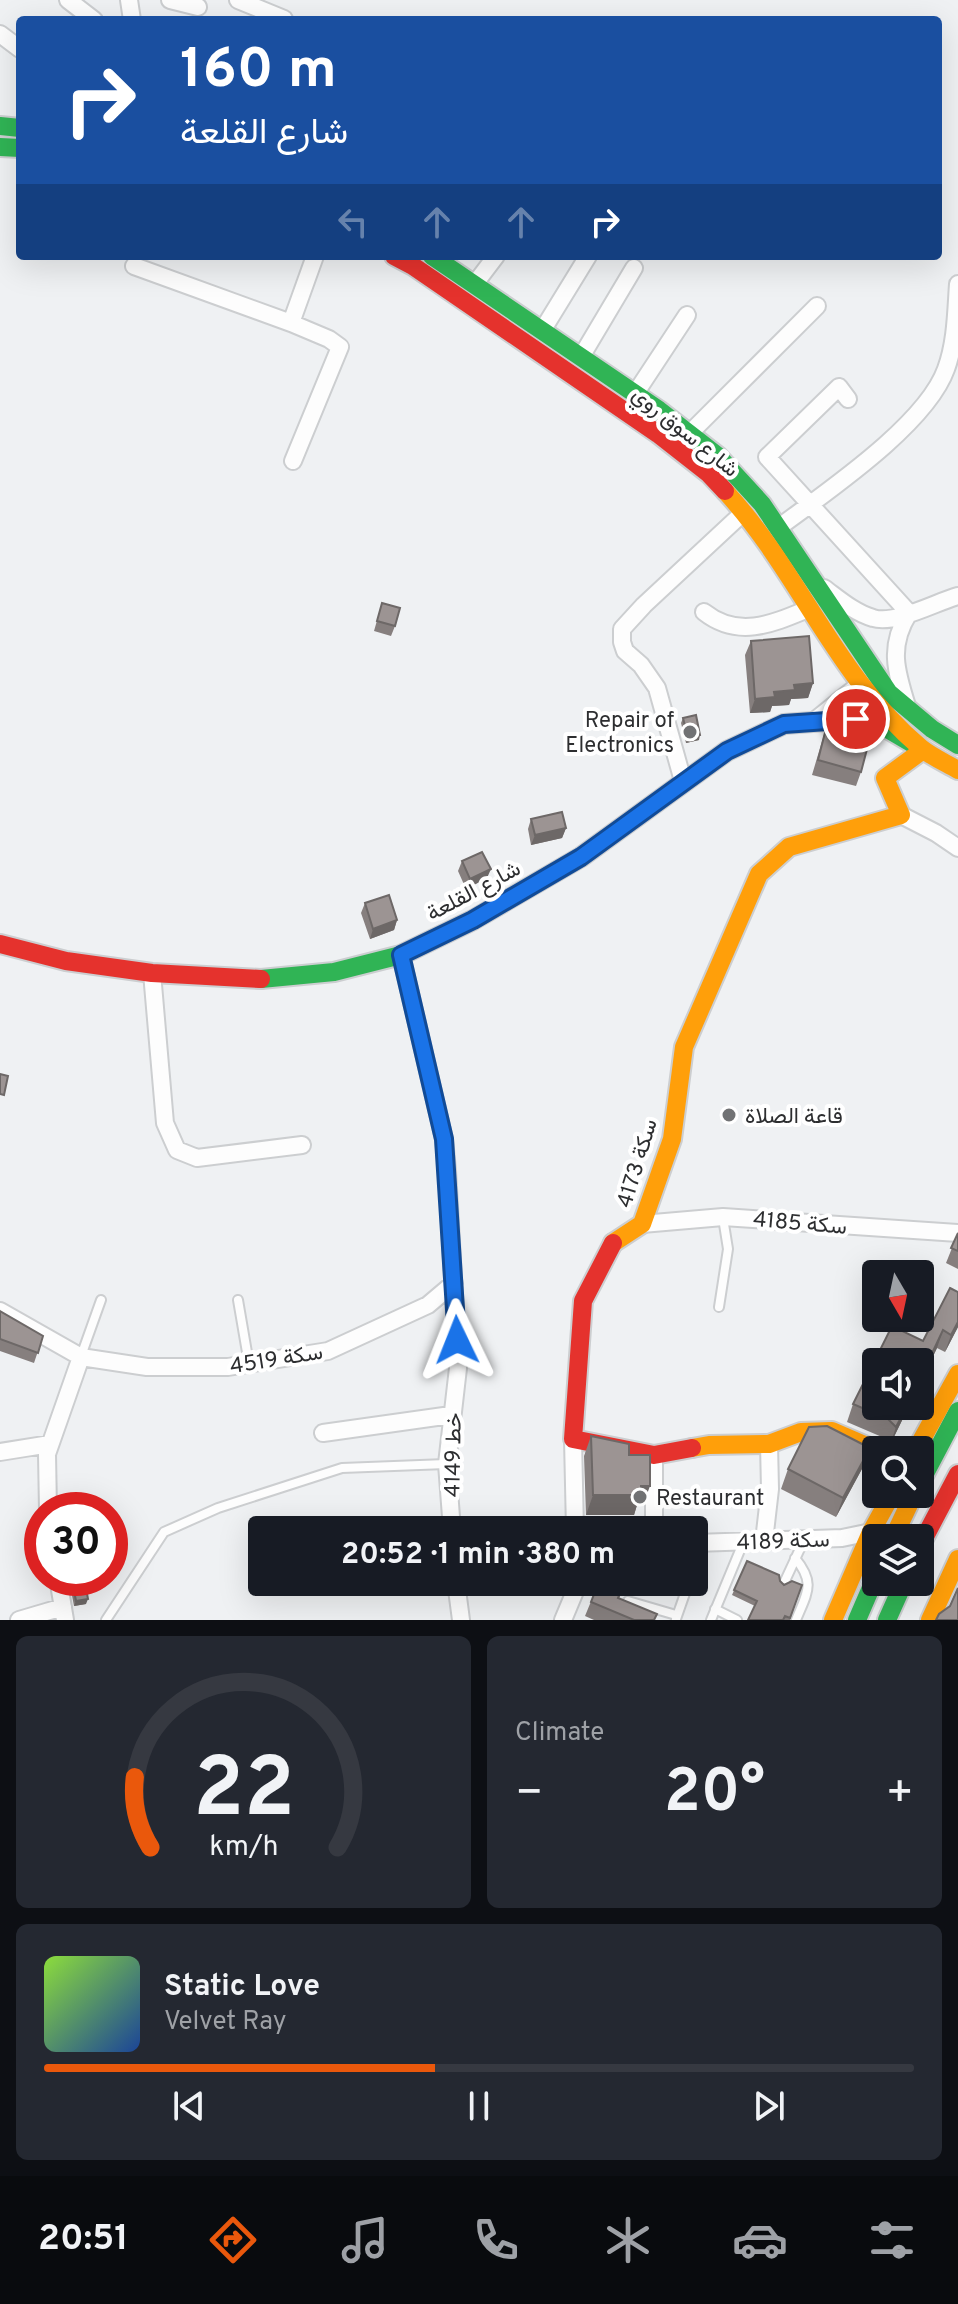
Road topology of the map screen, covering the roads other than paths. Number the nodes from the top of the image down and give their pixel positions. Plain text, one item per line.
1 (170, 0) edge
2 (238, 0) edge
3 (73, 1) edge
4 (198, 9) edge
5 (90, 16) edge
6 (277, 16) edge
7 (314, 260) edge
8 (402, 260) edge
9 (444, 260) edge
10 (493, 260) edge
11 (586, 260) edge
12 (134, 266) dead end
13 (634, 268) dead end
14 (958, 284) edge
15 (474, 285) junction
16 (817, 306) dead end
17 (687, 315) dead end
18 (291, 323) junction
19 (542, 331) junction
20 (581, 357) junction
21 (635, 394) junction
22 (848, 399) dead end
23 (689, 434) junction
24 (293, 461) dead end
25 (810, 504) junction
26 (744, 512) junction
27 (778, 528) junction
28 (813, 580) junction
29 (958, 596) edge
30 (808, 609) junction
31 (704, 612) dead end
32 (909, 613) junction
33 (860, 684) junction
34 (907, 708) junction
35 (813, 722) junction
36 (958, 745) edge
37 (923, 750) junction
38 (958, 770) edge
39 (683, 781) junction
40 (901, 815) junction
41 (958, 848) edge
42 (0, 944) edge
43 (401, 955) junction
44 (152, 973) junction
45 (302, 1145) dead end
46 (723, 1217) junction
47 (642, 1224) junction
48 (958, 1233) edge
49 (454, 1283) junction
50 (101, 1300) dead end
51 (238, 1300) dead end
52 (719, 1307) dead end
53 (0, 1311) edge
54 (81, 1357) junction
55 (249, 1364) junction
56 (958, 1374) edge
57 (958, 1411) edge
58 (451, 1415) junction
59 (323, 1433) dead end
60 (924, 1436) edge
61 (573, 1439) junction
62 (50, 1444) junction
63 (769, 1444) junction
64 (862, 1444) edge
65 (0, 1452) edge
66 (654, 1455) junction
67 (934, 1456) edge
68 (447, 1464) junction
69 (958, 1474) edge
70 (48, 1492) edge
71 (451, 1516) edge
72 (575, 1516) edge
73 (654, 1516) edge
74 (932, 1524) edge
75 (862, 1534) edge
76 (804, 1539) junction
77 (764, 1541) junction
78 (743, 1542) junction
79 (708, 1543) edge
80 (862, 1553) edge
81 (795, 1558) junction
82 (958, 1559) edge
83 (958, 1578) edge
84 (784, 1583) edge
85 (458, 1596) edge
86 (573, 1596) edge
87 (684, 1596) edge
88 (867, 1596) edge
89 (898, 1596) edge
90 (628, 1601) edge
91 (715, 1609) junction
92 (64, 1614) edge
93 (938, 1615) edge
94 (676, 1618) edge
95 (19, 1620) edge
96 (106, 1620) edge
97 (461, 1620) edge
98 (563, 1620) edge
99 (711, 1620) edge
100 (737, 1620) edge
101 (796, 1620) edge
102 (833, 1620) edge
103 (857, 1620) edge
104 (887, 1620) edge

1 - 4 street
2 - 6 street
3 - 5 street
7 - 18 street
8 - 26 street, شارع سوق روي
9 - 15 street, شارع سوق روي
10 - 15 street
11 - 19 street
12 - 18 street
13 - 20 street
14 - 25 street
15 - 19 street, شارع سوق روي
16 - 23 street
17 - 21 street
18 - 24 street
19 - 20 street, شارع سوق روي
20 - 21 street, شارع سوق روي
21 - 23 street, شارع سوق روي
22 - 25 street
23 - 27 street, شارع سوق روي
25 - 27 street
25 - 32 street
26 - 30 street, شارع سوق روي
26 - 39 street
27 - 28 street, شارع سوق روي
28 - 32 street
28 - 34 street, شارع سوق روي
29 - 32 street
30 - 31 street
30 - 33 street, شارع سوق روي
32 - 34 street
33 - 35 street
33 - 37 street, شارع سوق روي
34 - 36 street, شارع سوق روي
35 - 37 street, شارع القلعة
35 - 39 street, شارع القلعة
37 - 38 street, شارع سوق روي
37 - 40 street
39 - 43 street, شارع القلعة
40 - 41 street
40 - 47 street, سكة 4173
42 - 44 street, شارع القلعة
43 - 44 street, شارع القلعة
43 - 49 street, 4149 خط
44 - 45 street
46 - 47 street, سكة 4185
46 - 48 street, سكة 4185
46 - 52 lane
47 - 61 street, سكة 4173
49 - 55 street, سكة 4519
49 - 58 street, 4149 خط
50 - 54 lane
51 - 55 lane
53 - 54 street
54 - 55 street, سكة 4519
54 - 62 street
56 - 60 street
57 - 67 street
58 - 59 street
58 - 68 street, 4149 خط
61 - 66 street
61 - 72 street
62 - 65 street
62 - 70 street
63 - 64 street
63 - 66 street
63 - 77 street
66 - 73 street
68 - 71 street, 4149 خط
68 - 96 lane
69 - 74 street
75 - 76 street, سكة 4189
76 - 77 street, سكة 4189
76 - 81 lane
77 - 78 street, سكة 4189
78 - 79 street, سكة 4189
78 - 91 lane
80 - 102 street
81 - 84 lane
81 - 101 lane
82 - 93 street
83 - 93 lane
85 - 97 street
86 - 98 street
87 - 94 lane
88 - 103 street
89 - 104 street
90 - 94 lane
91 - 99 lane
91 - 100 lane
92 - 95 street

